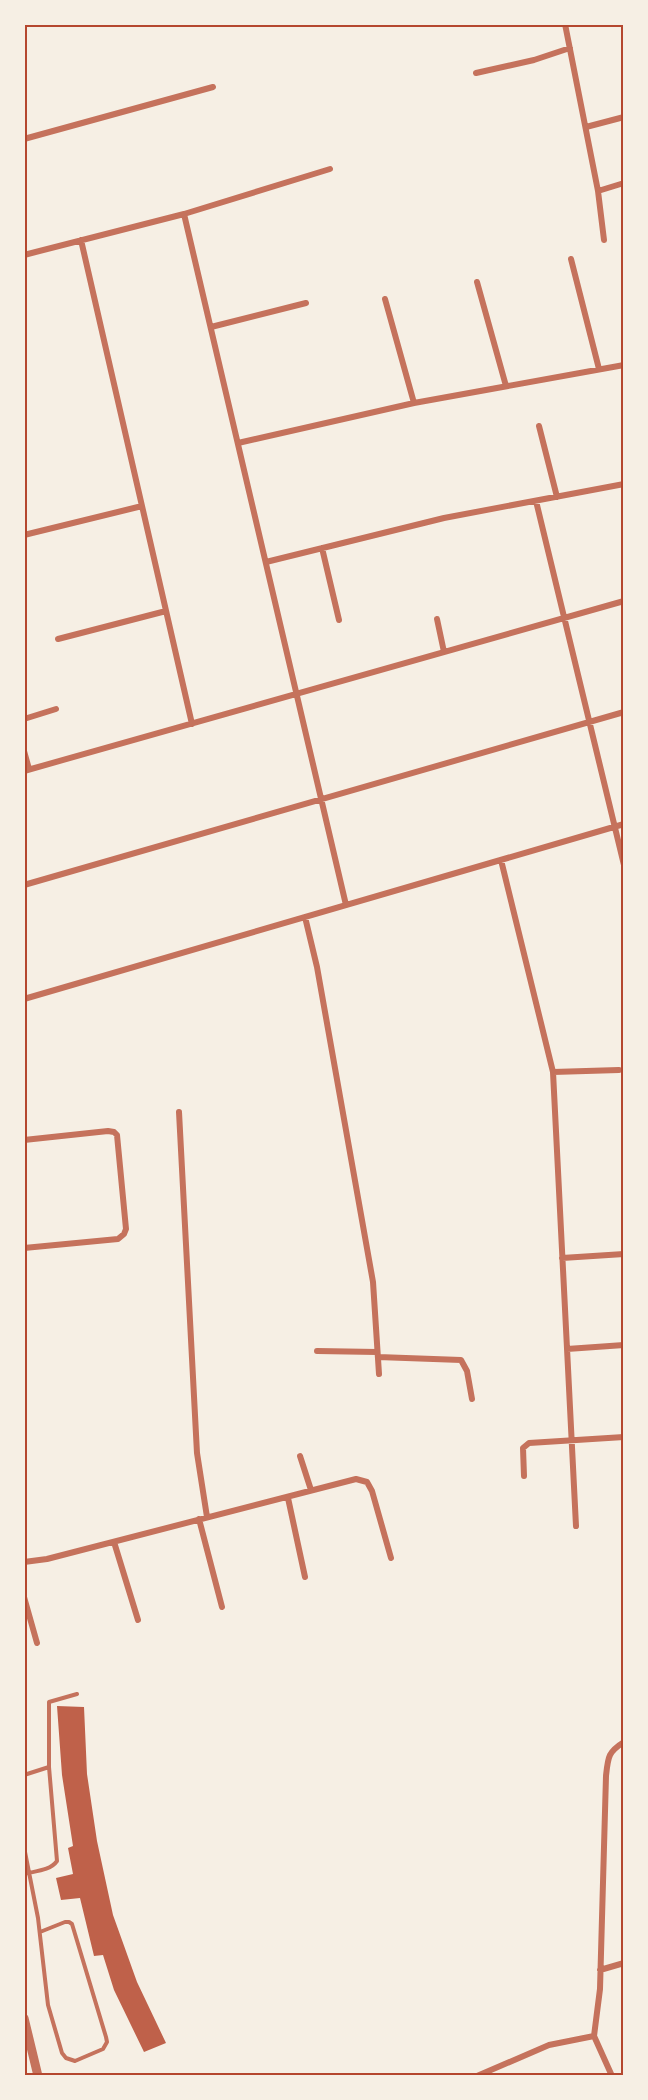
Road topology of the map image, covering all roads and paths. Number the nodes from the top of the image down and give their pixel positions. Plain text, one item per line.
1 (566, 24) edge
2 (570, 48) junction
3 (477, 73) dead end
4 (213, 87) dead end
5 (624, 117) edge
6 (586, 127) junction
7 (24, 139) edge
8 (330, 169) dead end
9 (624, 183) edge
10 (597, 191) junction
11 (184, 213) junction
12 (81, 240) junction
13 (604, 240) dead end
14 (24, 255) edge
15 (571, 260) dead end
16 (477, 282) dead end
17 (385, 299) dead end
18 (306, 303) dead end
19 (211, 327) junction
20 (624, 364) edge
21 (599, 369) junction
22 (506, 386) junction
23 (414, 404) junction
24 (539, 426) dead end
25 (238, 443) junction
26 (624, 484) edge
27 (557, 497) junction
28 (536, 501) junction
29 (142, 506) junction
30 (24, 535) edge
31 (322, 548) junction
32 (266, 562) junction
33 (624, 601) edge
34 (166, 611) junction
35 (564, 618) junction
36 (437, 619) dead end
37 (339, 620) dead end
38 (58, 639) dead end
39 (444, 652) junction
40 (297, 694) junction
41 (56, 709) dead end
42 (624, 712) edge
43 (24, 719) edge
44 (590, 722) junction
45 (192, 724) junction
46 (24, 751) edge
47 (27, 770) edge
48 (321, 799) junction
49 (624, 824) edge
50 (615, 826) junction
51 (501, 860) junction
52 (624, 865) edge
53 (24, 885) edge
54 (346, 905) junction
55 (304, 917) junction
56 (24, 999) edge
57 (619, 1070) dead end
58 (553, 1072) junction
59 (179, 1112) dead end
60 (24, 1140) edge
61 (24, 1248) edge
62 (624, 1254) edge
63 (562, 1258) junction
64 (624, 1345) edge
65 (567, 1349) junction
66 (317, 1351) dead end
67 (378, 1354) junction
68 (379, 1374) dead end
69 (472, 1399) dead end
70 (624, 1437) edge
71 (572, 1440) junction
72 (300, 1456) dead end
73 (524, 1476) dead end
74 (311, 1490) junction
75 (288, 1498) junction
76 (207, 1517) junction
77 (199, 1519) junction
78 (576, 1526) dead end
79 (114, 1542) junction
80 (391, 1558) dead end
81 (24, 1562) edge
82 (305, 1576) dead end
83 (24, 1597) edge
84 (222, 1607) dead end
85 (138, 1620) dead end
86 (37, 1643) dead end
87 (77, 1694) dead end
88 (624, 1742) edge
89 (49, 1767) junction
90 (24, 1775) edge
91 (24, 1847) edge
92 (30, 1872) junction
93 (24, 1874) edge
94 (40, 1932) junction
95 (624, 1963) edge
96 (600, 1970) junction
97 (24, 2018) edge
98 (594, 2036) junction
99 (38, 2076) edge
100 (477, 2076) edge
101 (612, 2076) edge

1 - 2 street
2 - 3 street
2 - 6 street
4 - 7 street
5 - 6 street
6 - 10 street
8 - 11 street
9 - 10 street
10 - 13 street
11 - 12 street
11 - 19 street
12 - 14 street
12 - 29 street
15 - 21 street
16 - 22 street
17 - 23 street
18 - 19 street
19 - 25 street
20 - 21 street
21 - 22 street
22 - 23 street
23 - 25 street
24 - 27 street
25 - 32 street
26 - 27 street
27 - 28 street
28 - 31 street
28 - 35 street
29 - 30 street
29 - 34 street
31 - 32 street
31 - 37 street
32 - 40 street
33 - 35 street
34 - 38 street
34 - 45 street
35 - 39 street
35 - 44 street
36 - 39 street
39 - 40 street
40 - 45 street
40 - 48 street
41 - 43 street
42 - 44 street
44 - 48 street
44 - 50 street
45 - 47 street
46 - 47 street
48 - 53 street
48 - 54 street
49 - 50 street
50 - 51 street
50 - 52 street
51 - 54 street
51 - 58 street
54 - 55 street
55 - 56 street
55 - 67 street
57 - 58 street
58 - 63 street
59 - 76 street
60 - 61 street
62 - 63 street
63 - 65 street
64 - 65 street
65 - 71 street
66 - 67 street
67 - 68 street
67 - 69 street
70 - 71 street
71 - 73 street
71 - 78 street
72 - 74 street
74 - 75 street
74 - 80 street
75 - 76 street
75 - 82 street
76 - 77 street
77 - 79 street
77 - 84 street
79 - 81 street
79 - 85 street
83 - 86 street
87 - 89 lane
88 - 96 street
89 - 90 lane
89 - 92 lane
91 - 92 lane
92 - 93 lane
92 - 94 lane
94 - 94 lane
95 - 96 street
96 - 98 street
97 - 99 street
98 - 100 street
98 - 101 street

